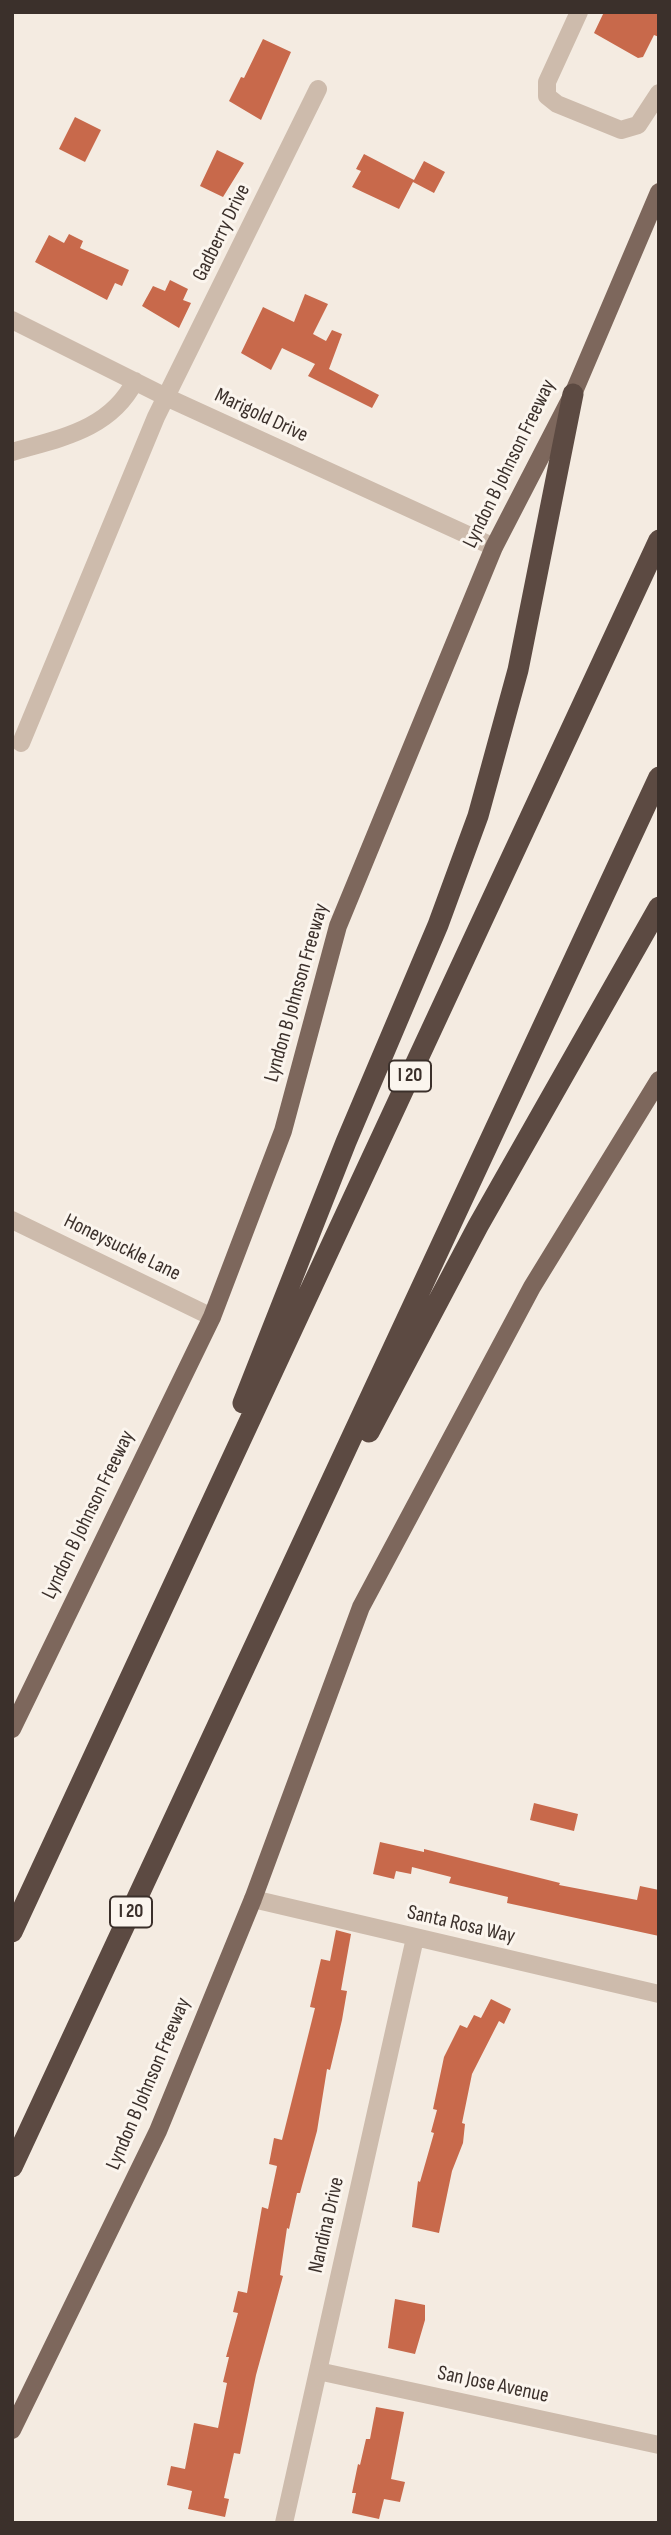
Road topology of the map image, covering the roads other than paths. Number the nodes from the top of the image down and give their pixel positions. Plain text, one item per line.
1 (579, 12) edge
2 (318, 89) dead end
3 (659, 93) edge
4 (659, 192) edge
5 (12, 320) edge
6 (135, 381) junction
7 (573, 394) junction
8 (166, 397) junction
9 (12, 452) edge
10 (659, 540) edge
11 (494, 547) junction
12 (21, 743) dead end
13 (659, 777) edge
14 (659, 907) edge
15 (659, 1080) edge
16 (12, 1220) edge
17 (212, 1317) junction
18 (160, 1612) junction
19 (250, 1658) junction
20 (18, 1704) edge
21 (12, 1729) edge
22 (253, 1899) junction
23 (12, 1932) edge
24 (415, 1938) junction
25 (659, 1994) edge
26 (12, 2166) edge
27 (318, 2371) junction
28 (12, 2430) edge
29 (659, 2445) edge
30 (284, 2523) edge

1 - 3 street
2 - 8 street, Gadberry Drive
4 - 7 main road, Lyndon B Johnson Freeway
5 - 6 street, Marigold Drive
6 - 8 street, Marigold Drive
6 - 9 street
7 - 11 main road, Lyndon B Johnson Freeway
7 - 18 highway
8 - 11 street, Marigold Drive
8 - 12 street, Gadberry Drive
10 - 18 highway, I 20
11 - 17 main road, Lyndon B Johnson Freeway
13 - 19 highway, I 20
14 - 19 highway
15 - 22 main road, Lyndon B Johnson Freeway
16 - 17 street, Honeysuckle Lane
17 - 20 main road, Lyndon B Johnson Freeway
18 - 23 highway, I 20
19 - 26 highway, I 20
20 - 21 main road, Lyndon B Johnson Freeway
22 - 24 street, Santa Rosa Way
22 - 28 main road, Lyndon B Johnson Freeway
24 - 25 street, Santa Rosa Way
24 - 27 street, Nandina Drive
27 - 29 street, San Jose Avenue
27 - 30 street, Nandina Drive

